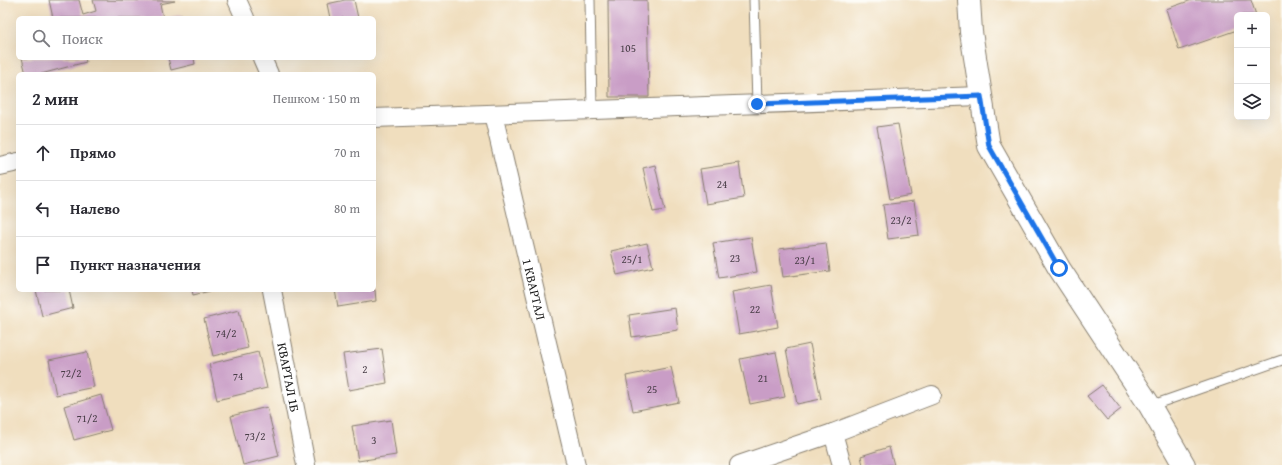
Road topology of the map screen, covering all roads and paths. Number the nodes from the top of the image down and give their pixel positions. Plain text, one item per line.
1 (238, 0) edge
2 (590, 0) edge
3 (754, 0) edge
4 (968, 0) edge
5 (244, 16) edge
6 (263, 60) edge
7 (268, 72) edge
8 (981, 96) junction
9 (757, 104) junction
10 (592, 110) junction
11 (493, 114) junction
12 (376, 118) edge
13 (16, 162) edge
14 (0, 166) edge
15 (272, 292) edge
16 (1282, 360) edge
17 (932, 395) dead end
18 (1150, 406) junction
19 (832, 433) junction
20 (306, 465) edge
21 (576, 465) edge
22 (740, 465) edge
23 (842, 465) edge
24 (1184, 465) edge

1 - 5 street
2 - 10 lane
3 - 9 lane
4 - 8 street
6 - 7 street
8 - 9 street
8 - 18 street
9 - 10 street
10 - 11 street
11 - 12 street
11 - 21 street, 1 КВАРТАЛ
13 - 14 street
15 - 20 street, КВАРТАЛ 1Б
16 - 18 lane
17 - 19 street
18 - 24 street
19 - 22 street
19 - 23 street

